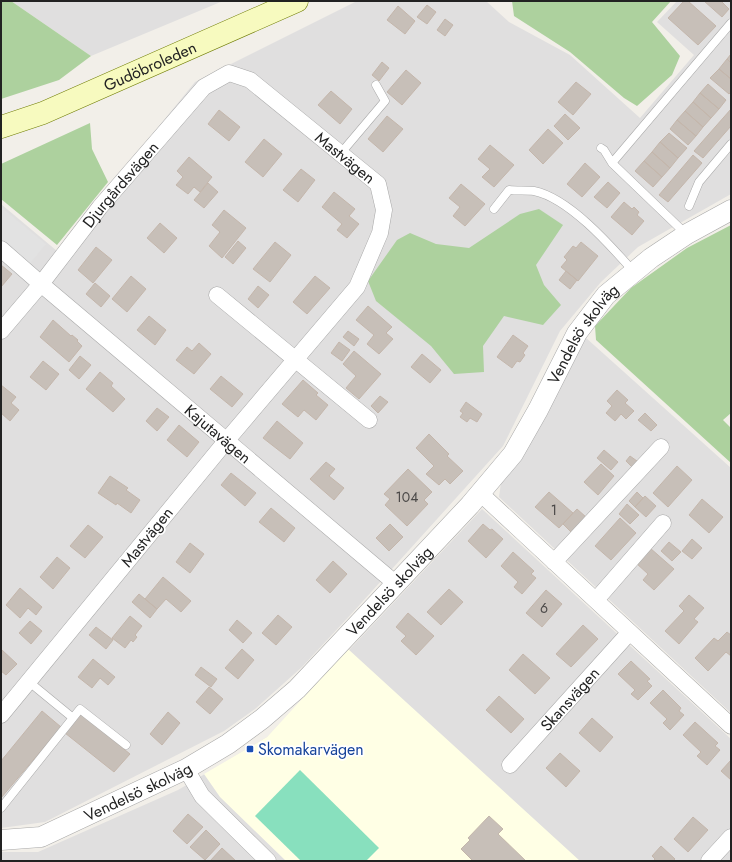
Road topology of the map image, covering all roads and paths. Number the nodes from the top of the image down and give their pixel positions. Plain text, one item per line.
1 (297, 1) edge
2 (731, 23) edge
3 (376, 85) dead end
4 (204, 87) joint
5 (1, 127) edge
6 (731, 144) edge
7 (601, 148) dead end
8 (340, 153) junction
9 (612, 163) junction
10 (689, 206) dead end
11 (494, 209) dead end
12 (731, 210) edge
13 (687, 234) junction
14 (1, 249) edge
15 (634, 272) junction
16 (41, 284) junction
17 (217, 295) dead end
18 (1, 332) edge
19 (295, 360) junction
20 (369, 420) dead end
21 (227, 440) junction
22 (661, 447) dead end
23 (480, 493) junction
24 (663, 523) dead end
25 (554, 562) junction
26 (391, 579) junction
27 (596, 600) junction
28 (629, 632) junction
29 (28, 681) junction
30 (1, 715) edge
31 (73, 718) junction
32 (731, 726) edge
33 (126, 745) dead end
34 (510, 765) dead end
35 (186, 769) junction
36 (1, 808) edge
37 (731, 837) edge
38 (1, 840) edge
39 (268, 861) edge
40 (709, 861) edge

1 - 5 main road, Gudöbroleden
2 - 9 lane
3 - 8 lane
4 - 8 street, Mastvägen
4 - 16 street, Djurgårdsvägen
6 - 10 lane
7 - 9 lane
8 - 19 street, Mastvägen
9 - 13 lane
11 - 15 lane
12 - 13 street, Vendelsö skolväg
13 - 15 street, Vendelsö skolväg
14 - 16 street
15 - 23 street, Vendelsö skolväg
16 - 18 street, Djurgårdsvägen
16 - 21 street, Kajutavägen
17 - 19 street
19 - 20 street
19 - 21 street, Mastvägen
21 - 26 street, Kajutavägen
21 - 29 street, Mastvägen
22 - 25 street
23 - 25 street
23 - 26 street, Vendelsö skolväg
24 - 27 street
25 - 27 street
26 - 35 street, Vendelsö skolväg
27 - 28 street
28 - 32 street
28 - 34 street, Skansvägen
29 - 30 street, Mastvägen
29 - 31 lane
31 - 33 lane
31 - 36 lane
35 - 38 street, Vendelsö skolväg
35 - 39 street
37 - 40 street

